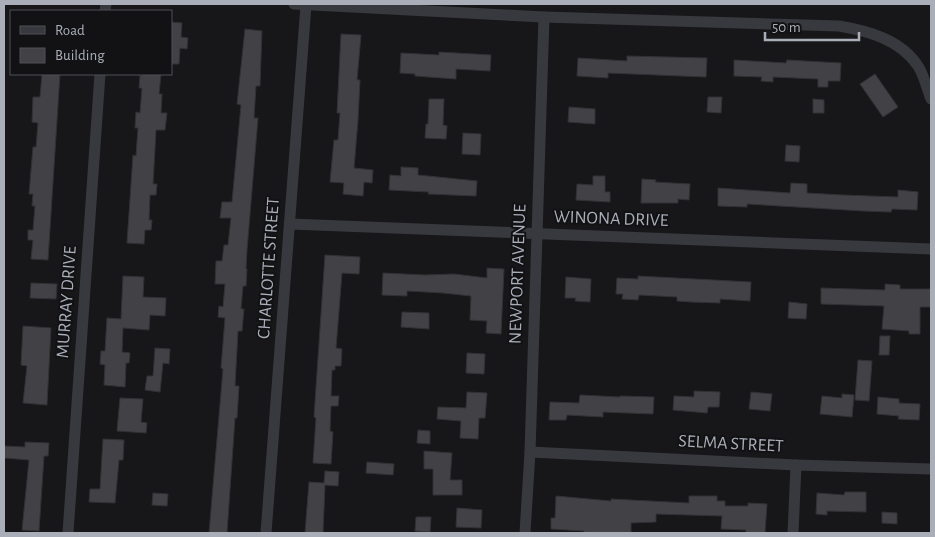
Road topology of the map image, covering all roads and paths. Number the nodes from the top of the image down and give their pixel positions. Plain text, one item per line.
1 (294, 4) edge
2 (306, 5) edge
3 (544, 17) junction
4 (100, 75) edge
5 (931, 100) edge
6 (290, 224) junction
7 (537, 234) junction
8 (931, 249) edge
9 (530, 452) junction
10 (796, 465) junction
11 (931, 469) edge
12 (68, 533) edge
13 (266, 533) edge
14 (525, 533) edge
15 (793, 533) edge

1 - 2 street
2 - 3 street
2 - 6 street, CHARLOTTE STREET
3 - 5 street
3 - 7 street, NEWPORT AVENUE
4 - 12 street, MURRAY DRIVE
6 - 7 street, WINONA DRIVE
6 - 13 street, CHARLOTTE STREET
7 - 8 street, WINONA DRIVE
7 - 9 street, NEWPORT AVENUE
9 - 10 street, SELMA STREET
9 - 14 street, NEWPORT AVENUE
10 - 11 street, SELMA STREET
10 - 15 street

